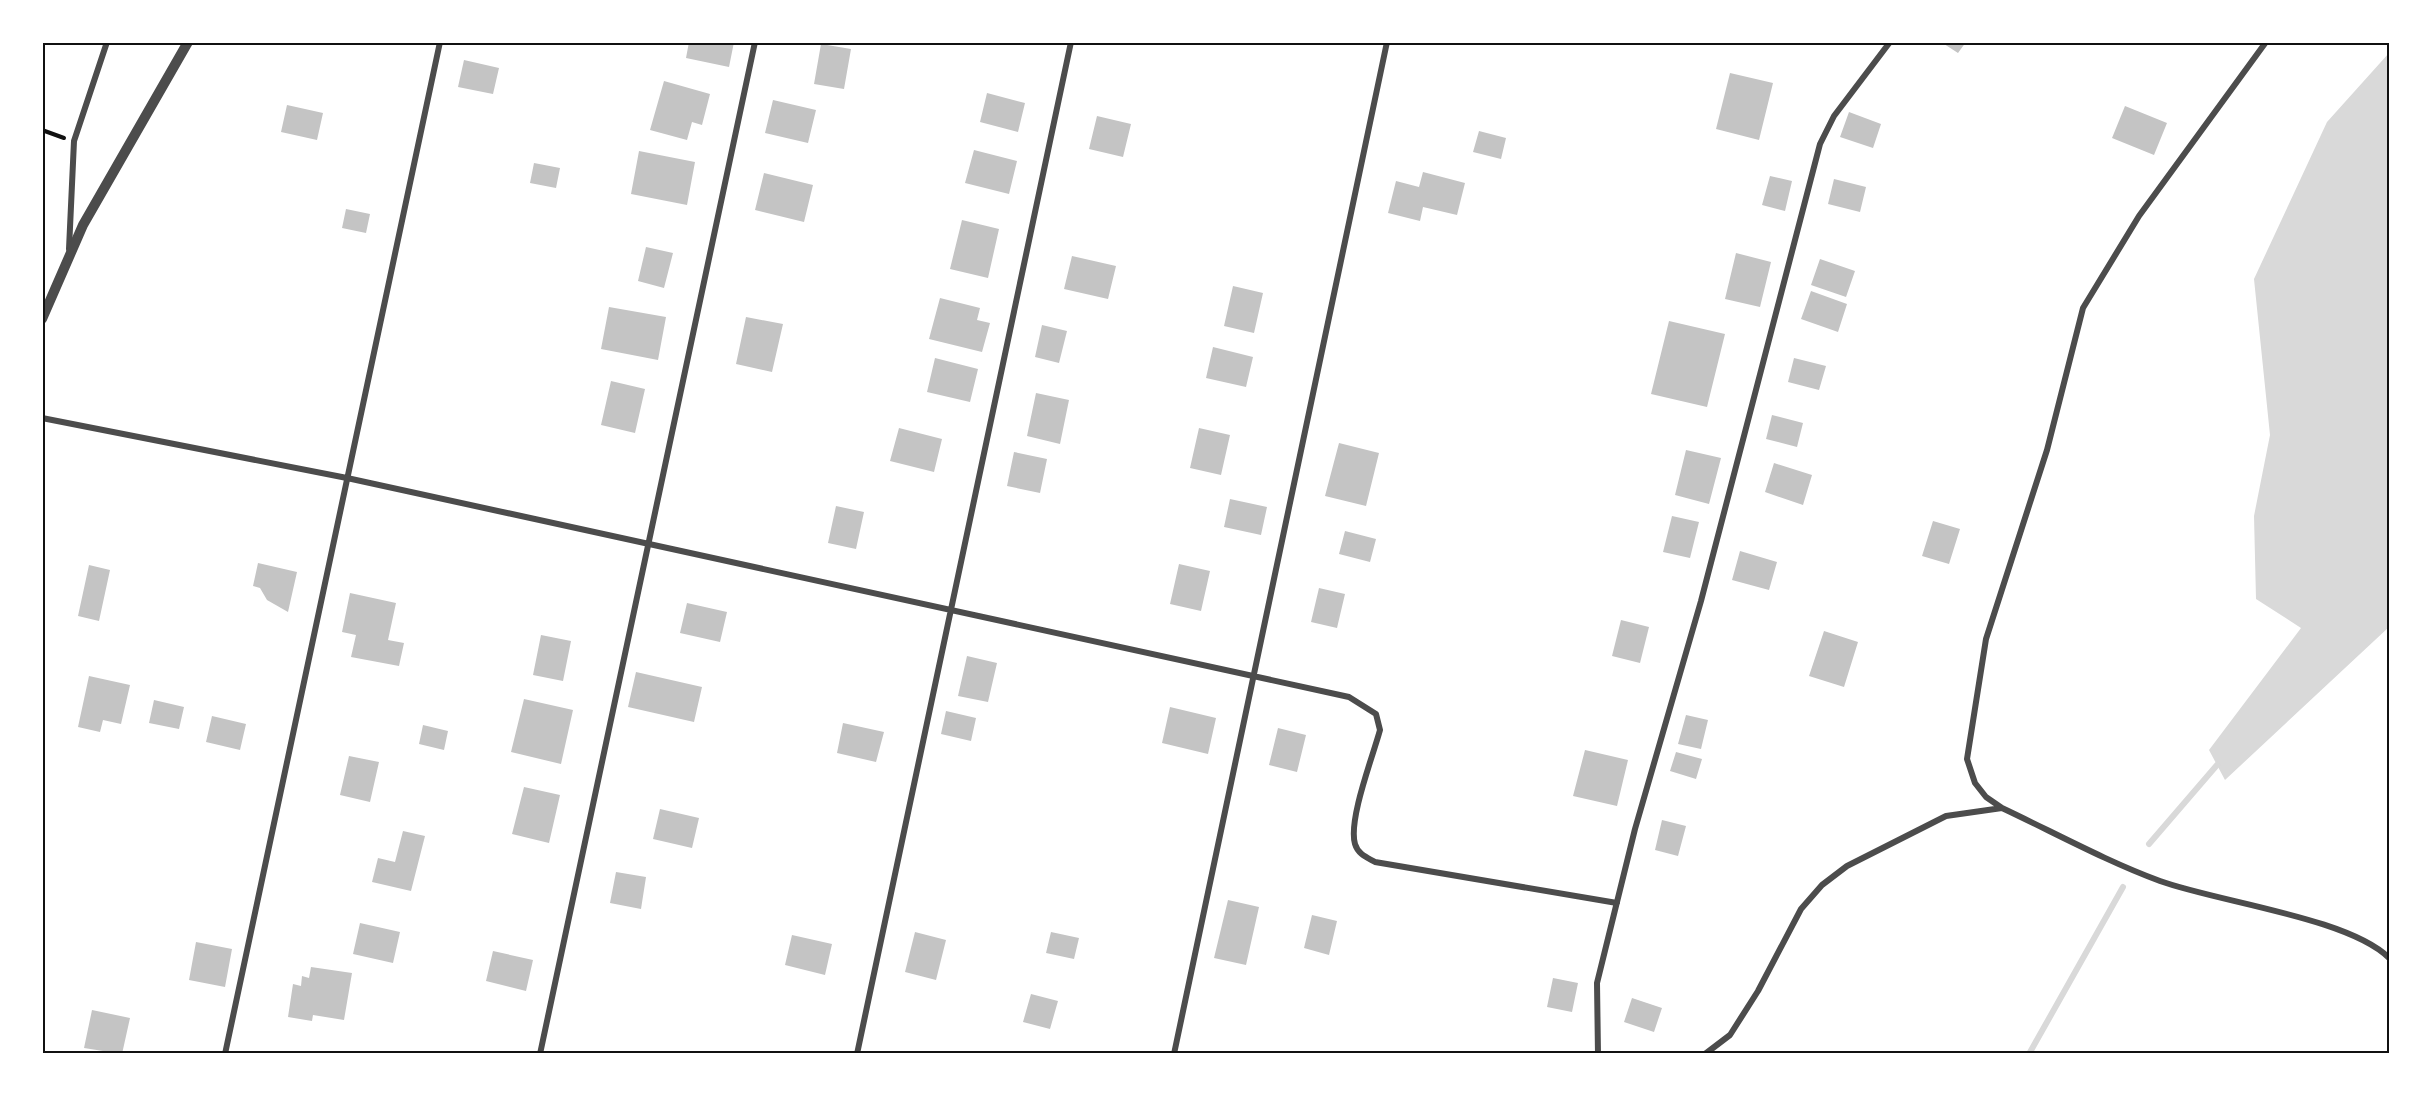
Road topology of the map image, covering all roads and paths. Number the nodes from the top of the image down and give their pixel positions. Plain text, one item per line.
1 (106, 42) edge
2 (188, 42) edge
3 (440, 42) edge
4 (755, 42) edge
5 (1071, 42) edge
6 (1387, 42) edge
7 (1890, 42) edge
8 (2266, 42) edge
9 (42, 130) edge
10 (74, 141) junction
11 (69, 258) junction
12 (42, 319) edge
13 (42, 418) edge
14 (347, 478) junction
15 (648, 543) junction
16 (950, 609) junction
17 (1252, 675) junction
18 (2002, 808) junction
19 (1617, 903) junction
20 (2389, 958) edge
21 (225, 1054) edge
22 (540, 1054) edge
23 (857, 1054) edge
24 (1174, 1054) edge
25 (1598, 1054) edge
26 (1705, 1054) edge

1 - 10 street
2 - 11 street
3 - 14 street
4 - 15 street
5 - 16 street
6 - 17 street
7 - 19 street
8 - 18 street
9 - 10 path
10 - 11 street
11 - 12 street
13 - 14 street
14 - 15 street
14 - 21 street
15 - 16 street
15 - 22 street
16 - 17 street
16 - 23 street
17 - 19 street
17 - 24 street
18 - 20 street
18 - 26 street
19 - 25 street

